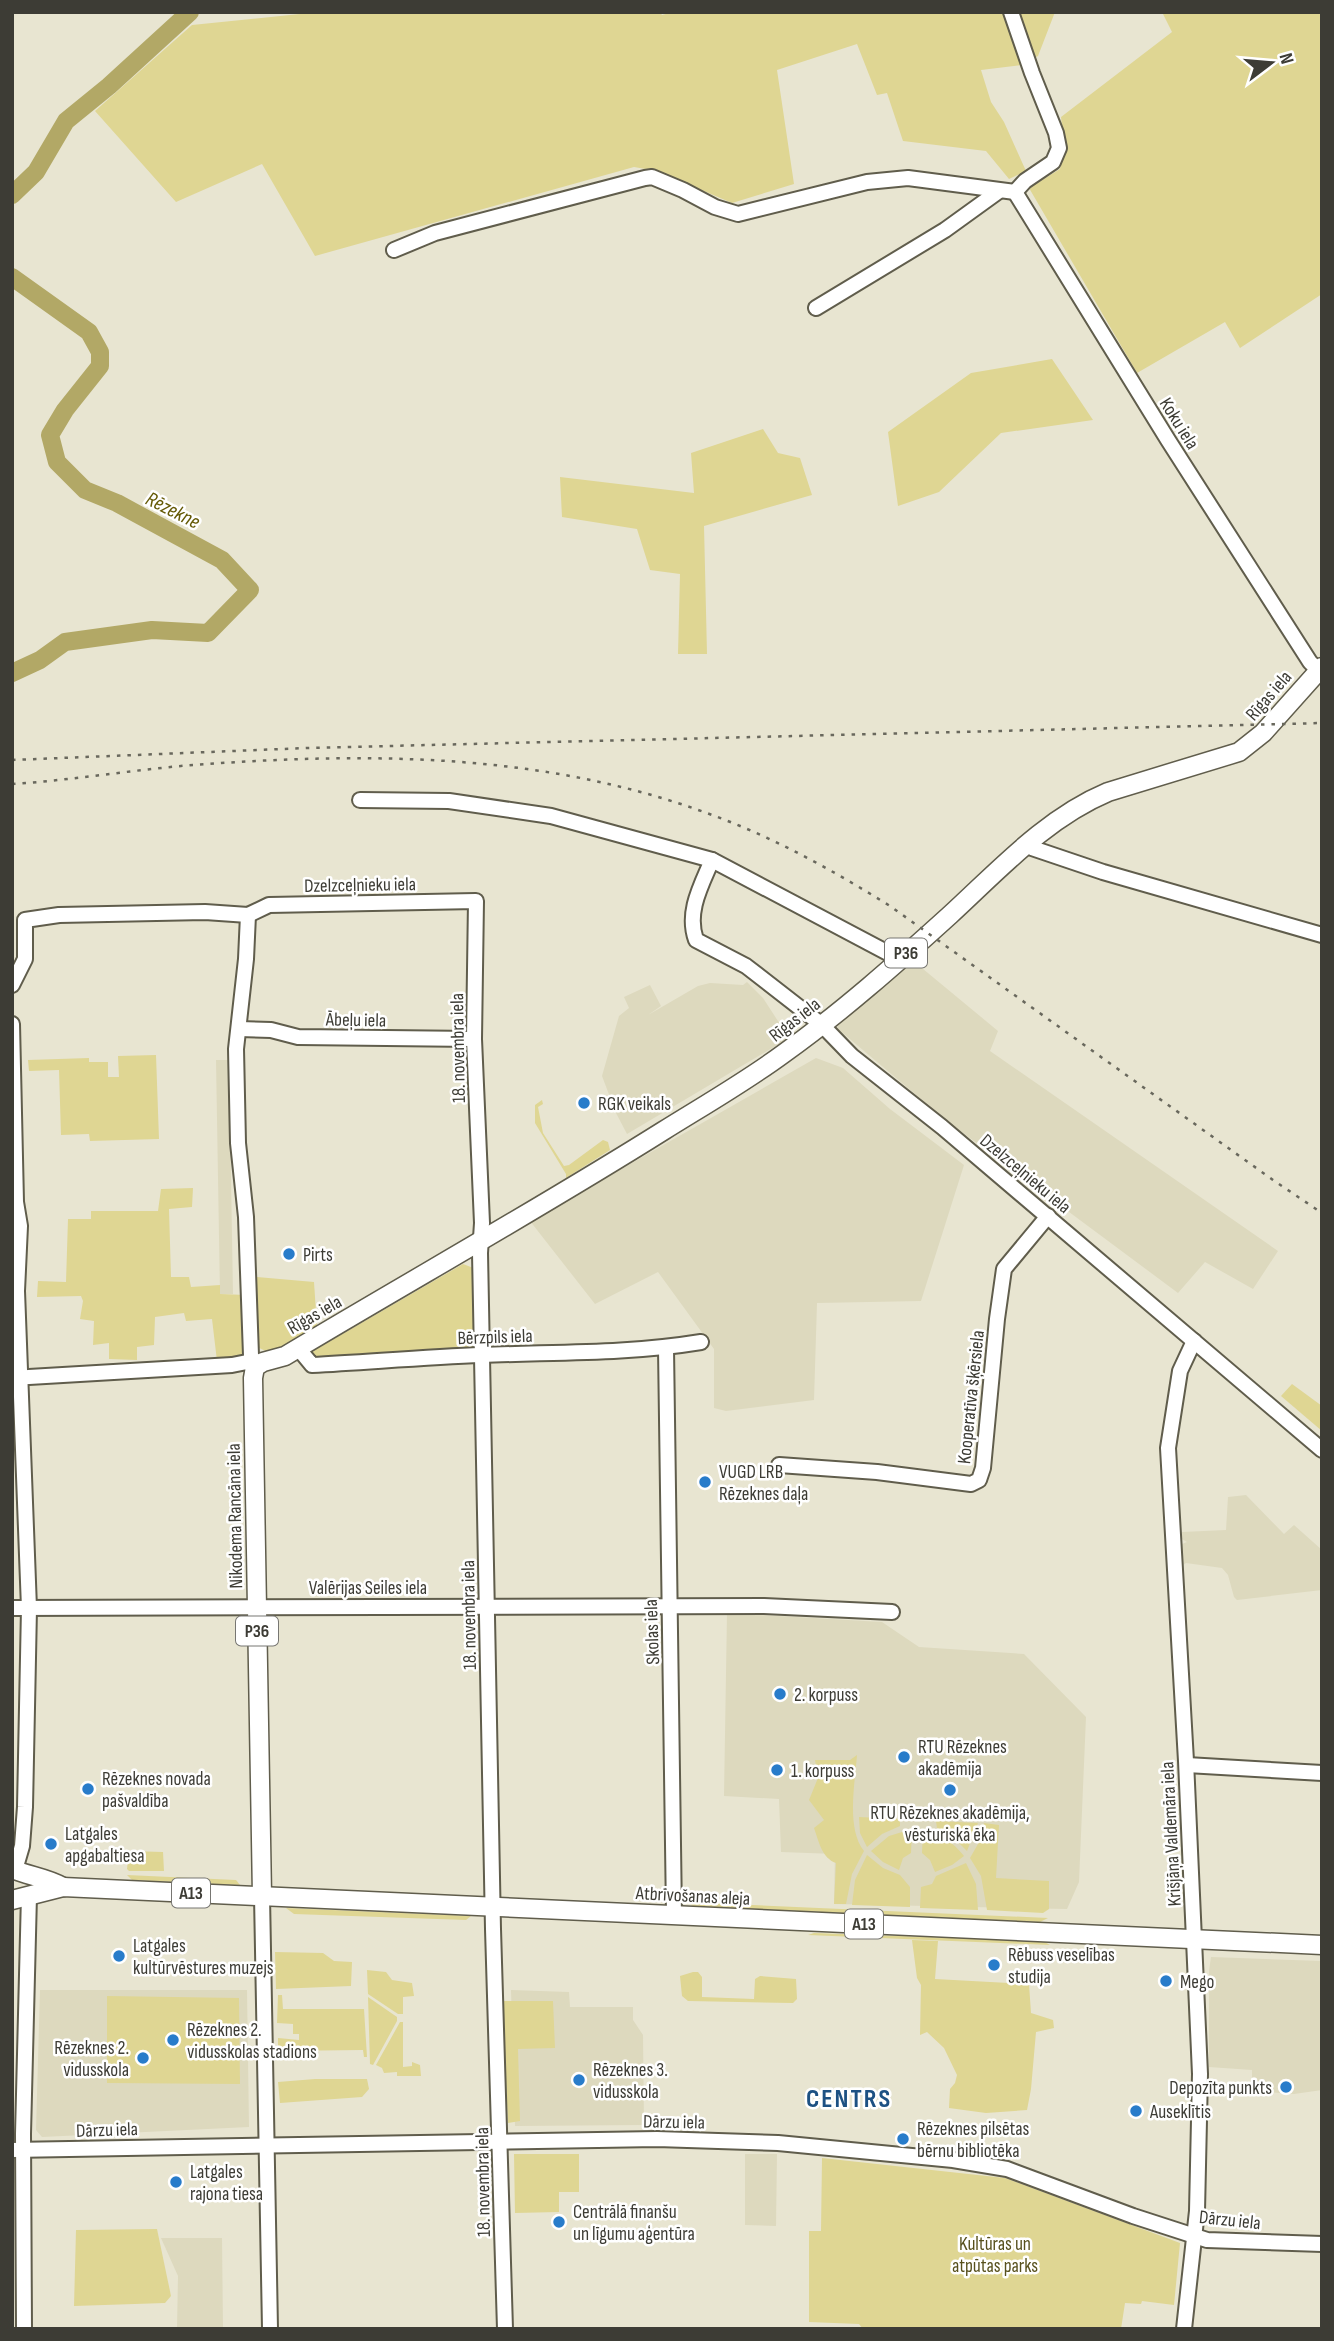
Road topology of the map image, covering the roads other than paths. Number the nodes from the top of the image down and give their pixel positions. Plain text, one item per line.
1 (1011, 12) edge
2 (999, 191) junction
3 (1015, 192) junction
4 (394, 250) dead end
5 (816, 308) dead end
6 (1320, 669) edge
7 (360, 800) dead end
8 (1028, 843) junction
9 (712, 860) junction
10 (476, 901) joint
11 (248, 915) junction
12 (1322, 935) edge
13 (888, 953) dead end
14 (12, 985) edge
15 (12, 1024) edge
16 (822, 1025) junction
17 (239, 1029) junction
18 (474, 1039) junction
19 (1048, 1216) junction
20 (480, 1241) junction
21 (1194, 1341) junction
22 (701, 1342) dead end
23 (298, 1348) junction
24 (666, 1348) junction
25 (483, 1355) junction
26 (255, 1367) junction
27 (16, 1378) edge
28 (1322, 1450) edge
29 (779, 1465) dead end
30 (487, 1606) junction
31 (669, 1606) junction
32 (257, 1607) junction
33 (12, 1608) edge
34 (30, 1608) junction
35 (892, 1612) dead end
36 (1186, 1765) junction
37 (1322, 1773) edge
38 (18, 1807) edge
39 (13, 1869) edge
40 (63, 1887) junction
41 (18, 1895) edge
42 (262, 1896) junction
43 (493, 1907) junction
44 (674, 1915) junction
45 (1194, 1939) junction
46 (1322, 1945) edge
47 (500, 2142) junction
48 (266, 2145) junction
49 (18, 2150) edge
50 (1194, 2236) junction
51 (1322, 2244) edge
52 (24, 2329) edge
53 (270, 2329) edge
54 (505, 2329) edge
55 (1184, 2329) edge

1 - 3 street
2 - 3 street
2 - 4 street
2 - 5 street
3 - 6 street, Koku iela
6 - 8 main road, Rīgas iela / P36
7 - 9 street
8 - 12 street
8 - 16 main road, Rīgas iela / P36
9 - 13 street
9 - 16 street, Dzelzceļnieku iela
10 - 11 street, Dzelzceļnieku iela
10 - 18 street, 18. novembra iela
11 - 14 street, Dzelzceļnieku iela
11 - 17 street, Nikodema Rancāna iela
15 - 27 street
16 - 19 street, Dzelzceļnieku iela
16 - 20 main road, Rīgas iela / P36
17 - 18 street, Ābeļu iela
17 - 26 street, Nikodema Rancāna iela
18 - 20 street, 18. novembra iela
19 - 21 street, Dzelzceļnieku iela
19 - 29 street, Kooperatīva šķērsiela
20 - 23 main road, Rīgas iela / P36
20 - 25 street, 18. novembra iela
21 - 28 street, Dzelzceļnieku iela
21 - 36 street, Krišjāņa Valdemāra iela
22 - 24 street, Bērzpils iela
23 - 25 street, Bērzpils iela
23 - 26 main road, Rīgas iela / P36
24 - 25 street, Bērzpils iela
24 - 31 street, Skolas iela
25 - 30 street, 18. novembra iela
26 - 27 street
26 - 32 main road, Nikodema Rancāna iela / P36
27 - 34 street
30 - 31 street, Valērijas Seiles iela
30 - 32 street, Valērijas Seiles iela
30 - 43 street, 18. novembra iela
31 - 35 street, Valērijas Seiles iela
31 - 44 street, Skolas iela
32 - 34 street, Valērijas Seiles iela
32 - 42 main road, Nikodema Rancāna iela / P36
33 - 34 street, Valērijas Seiles iela
34 - 38 street
36 - 37 street
36 - 45 street, Krišjāņa Valdemāra iela
38 - 39 street
39 - 40 main road, Atbrīvošanas aleja / A13
39 - 41 main road
40 - 41 main road, Atbrīvošanas aleja / A13
40 - 42 main road, Atbrīvošanas aleja / A13
41 - 49 street
42 - 43 main road, Atbrīvošanas aleja / A13
42 - 48 street, Nikodema Rancāna iela
43 - 44 main road, Atbrīvošanas aleja / A13
43 - 47 street, 18. novembra iela
44 - 45 main road, Atbrīvošanas aleja / A13
45 - 46 main road, Atbrīvošanas aleja / A13
45 - 50 street, Krišjāņa Valdemāra iela
47 - 48 street, Dārzu iela
47 - 50 street, Dārzu iela
47 - 54 street, 18. novembra iela
48 - 49 street, Dārzu iela
48 - 53 street, Nikodema Rancāna iela
49 - 52 street
50 - 51 street, Dārzu iela
50 - 55 street, Krišjāņa Valdemāra iela

